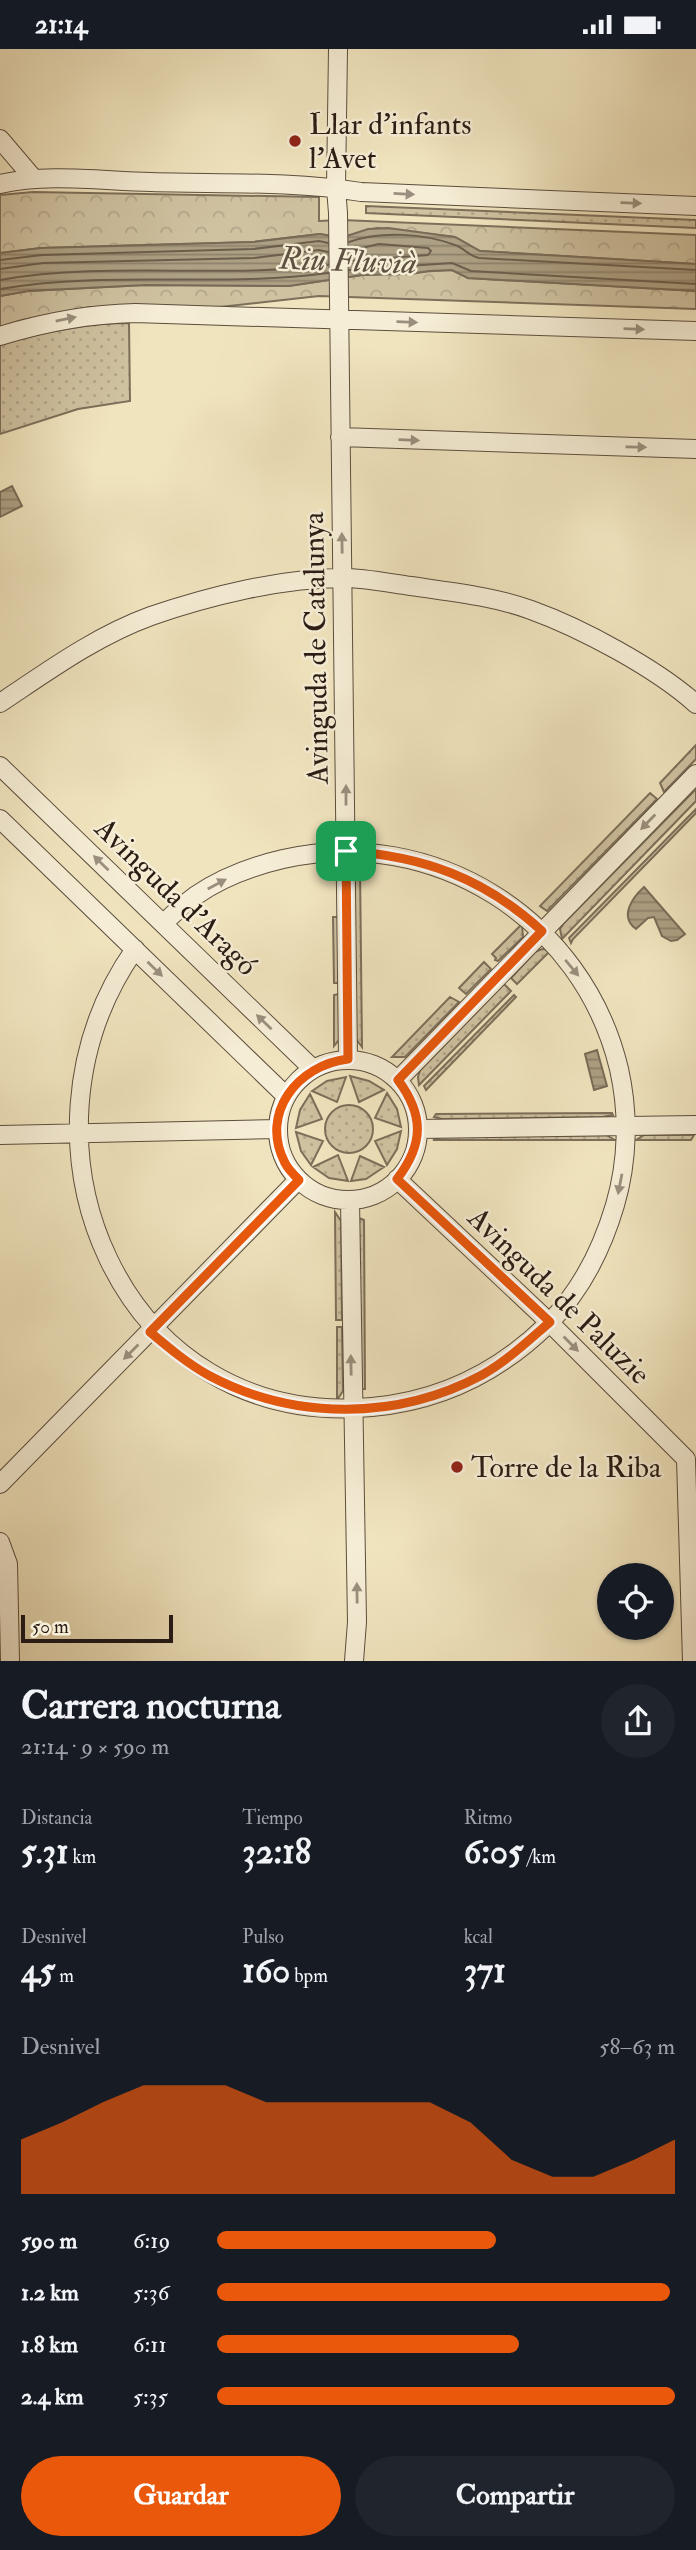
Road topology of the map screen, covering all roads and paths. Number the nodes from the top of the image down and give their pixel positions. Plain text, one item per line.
1 (338, 49) edge
2 (0, 139) edge
3 (34, 179) junction
4 (0, 184) edge
5 (336, 188) junction
6 (696, 206) edge
7 (339, 314) junction
8 (696, 331) edge
9 (0, 336) edge
10 (340, 437) junction
11 (696, 449) edge
12 (343, 578) junction
13 (0, 703) edge
14 (696, 704) edge
15 (0, 766) edge
16 (696, 773) edge
17 (0, 819) edge
18 (346, 851) junction
19 (163, 923) junction
20 (542, 931) junction
21 (135, 949) junction
22 (348, 1059) junction
23 (313, 1069) junction
24 (398, 1080) junction
25 (285, 1095) junction
26 (696, 1125) edge
27 (626, 1126) junction
28 (277, 1129) junction
29 (418, 1129) junction
30 (66, 1133) junction
31 (0, 1135) edge
32 (397, 1179) junction
33 (299, 1180) junction
34 (350, 1201) junction
35 (550, 1322) junction
36 (150, 1332) junction
37 (352, 1409) junction
38 (0, 1484) edge
39 (0, 1542) edge
40 (10, 1661) edge
41 (354, 1661) edge
42 (692, 1661) edge

1 - 5 street, Avinguda de Catalunya
2 - 3 street
3 - 4 street
3 - 5 street
5 -> 6 street
5 - 7 street, Avinguda de Catalunya
7 -> 8 street
9 -> 7 street
7 - 10 street, Avinguda de Catalunya
10 -> 11 street
12 -> 10 street, Avinguda de Catalunya
12 - 13 street
12 - 14 street
18 -> 12 street, Avinguda de Catalunya
19 -> 15 street, Avinguda d'Aragó
16 -> 20 street
17 - 21 street
19 -> 18 street
18 - 20 street
18 - 22 street, Avinguda de Catalunya
23 -> 19 street, Avinguda d'Aragó
20 - 24 street
20 -> 27 street
21 -> 25 street
21 - 30 street
22 - 23 street
22 - 24 street
23 - 25 street
24 - 29 street
25 - 28 street
26 - 27 street
27 - 29 street
27 -> 35 street
28 - 30 street
28 - 33 street
29 - 32 street
30 - 31 street
30 - 36 street
32 - 34 street
32 - 35 street, Avinguda de Paluzie
33 - 34 street
33 - 36 street
37 -> 34 street
35 - 37 street
35 -> 42 street, Avinguda de Paluzie
36 - 37 street
36 -> 38 street
41 -> 37 street
39 - 40 street

